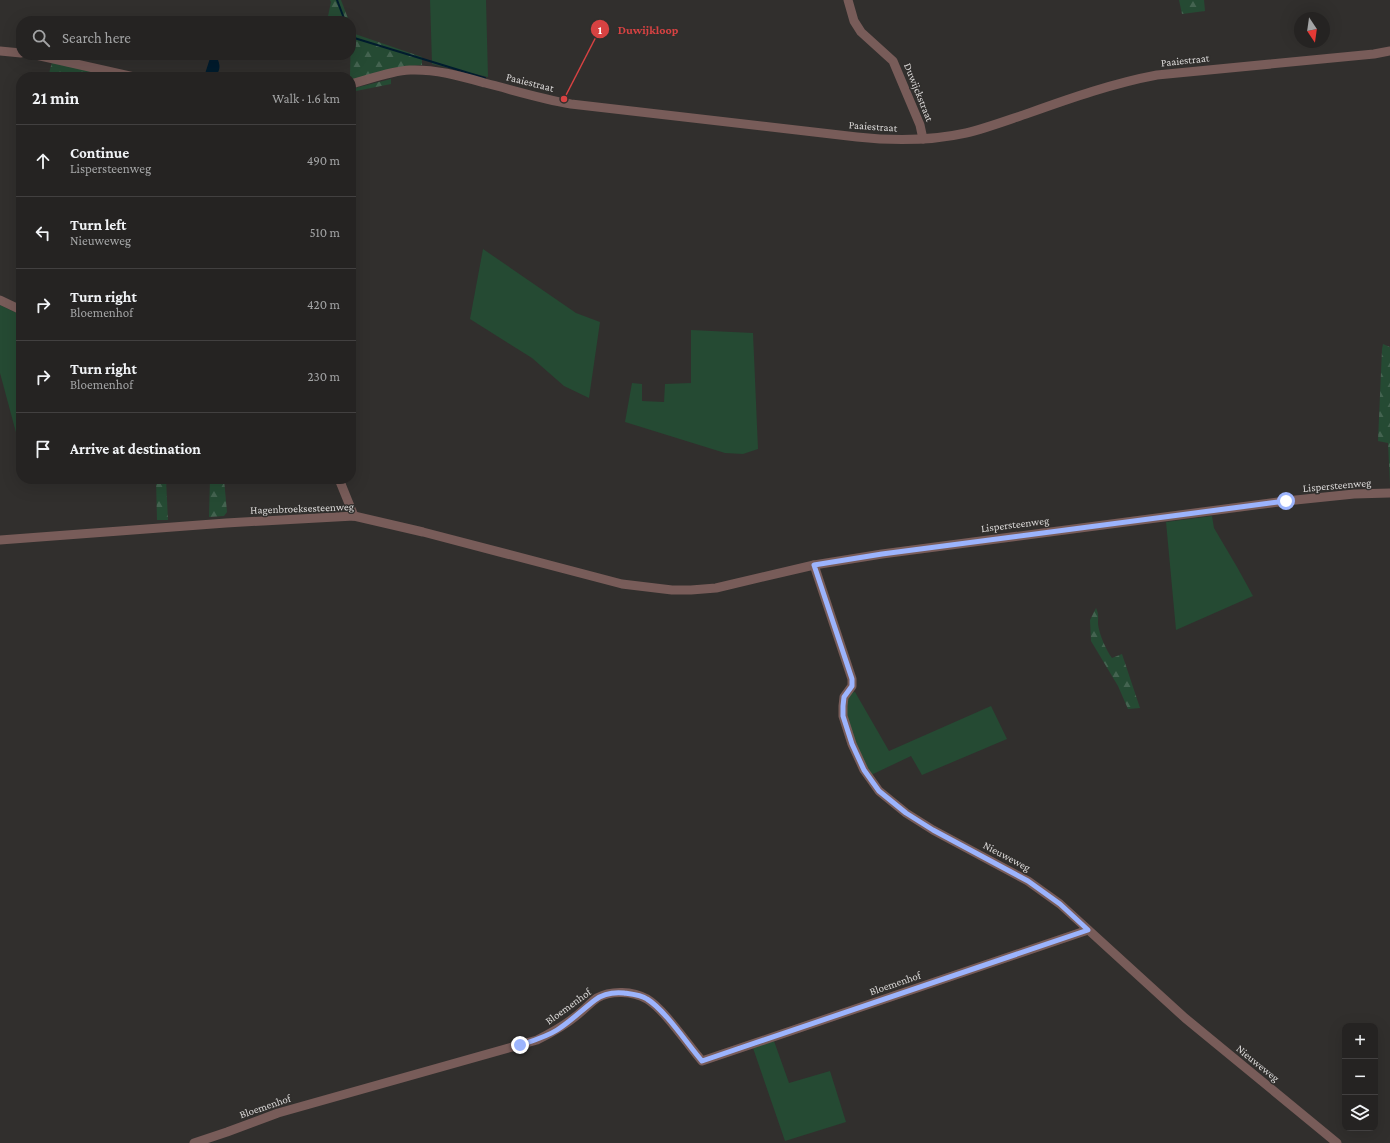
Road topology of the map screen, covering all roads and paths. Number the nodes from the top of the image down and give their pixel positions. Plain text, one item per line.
1 (848, 0) edge
2 (0, 51) edge
3 (1390, 51) edge
4 (16, 53) edge
5 (58, 60) edge
6 (112, 72) edge
7 (356, 83) edge
8 (923, 139) junction
9 (0, 300) edge
10 (16, 308) edge
11 (340, 484) edge
12 (1390, 493) edge
13 (354, 516) junction
14 (0, 540) edge
15 (814, 565) junction
16 (645, 587) joint
17 (1088, 930) junction
18 (194, 1143) edge
19 (1337, 1143) edge

1 - 8 street, Duwijckstraat
2 - 4 street
3 - 8 street, Paaiestraat
5 - 6 street
7 - 8 street, Paaiestraat
9 - 10 street
11 - 13 street
12 - 15 street, Lispersteenweg
13 - 14 street, Hagenbroeksesteenweg
13 - 16 street, Hagenbroeksesteenweg
15 - 16 street, Lispersteenweg
15 - 17 street, Nieuweweg
17 - 18 street, Bloemenhof
17 - 19 street, Nieuweweg

